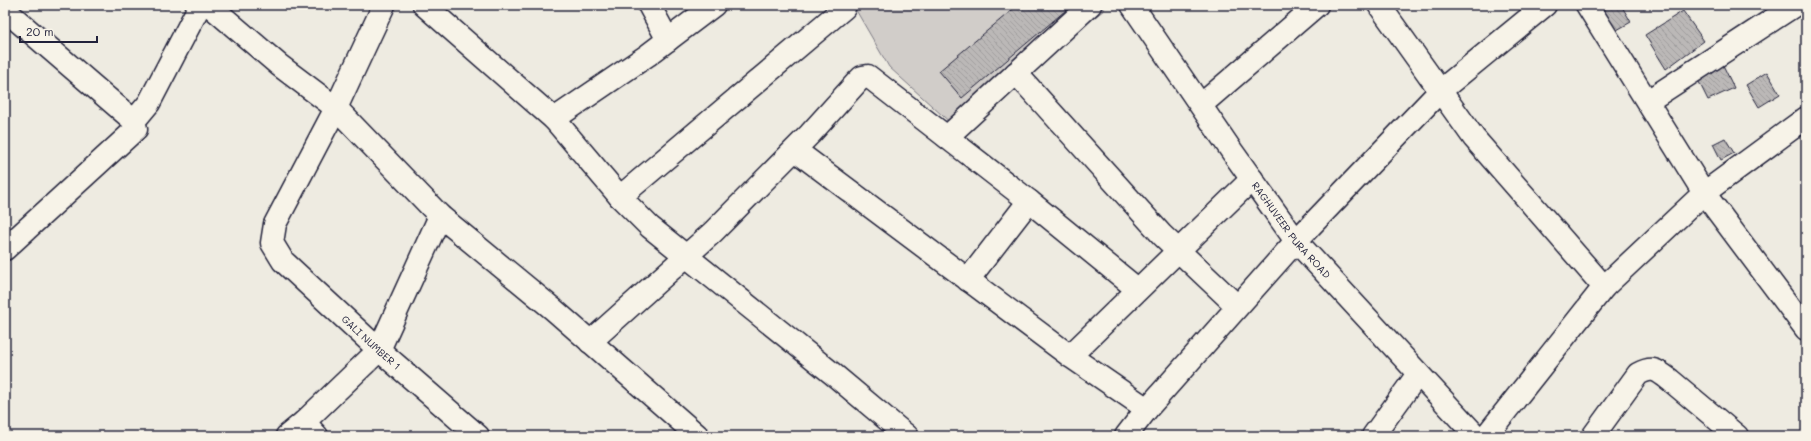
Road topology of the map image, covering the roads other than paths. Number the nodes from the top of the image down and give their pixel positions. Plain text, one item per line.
1 (200, 5) edge
2 (209, 5) edge
3 (384, 5) edge
4 (424, 5) edge
5 (649, 5) edge
6 (714, 5) edge
7 (1090, 5) edge
8 (1132, 5) edge
9 (1317, 5) edge
10 (1545, 5) edge
11 (1587, 5) edge
12 (1795, 5) edge
13 (5, 7) edge
14 (844, 8) dead end
15 (1388, 8) edge
16 (668, 40) junction
17 (1016, 73) junction
18 (1440, 91) junction
19 (1648, 102) junction
20 (1201, 105) junction
21 (336, 108) junction
22 (1806, 118) edge
23 (554, 119) junction
24 (134, 121) junction
25 (947, 137) junction
26 (795, 150) junction
27 (1252, 179) junction
28 (1704, 193) junction
29 (620, 197) junction
30 (1029, 201) junction
31 (440, 216) junction
32 (1296, 241) junction
33 (5, 249) edge
34 (1178, 251) junction
35 (686, 257) junction
36 (968, 280) junction
37 (1604, 287) junction
38 (1137, 289) junction
39 (1237, 306) junction
40 (1806, 328) edge
41 (590, 342) junction
42 (379, 350) junction
43 (1070, 356) junction
44 (1418, 374) junction
45 (1147, 409) junction
46 (310, 429) edge
47 (287, 436) edge
48 (478, 436) edge
49 (698, 436) edge
50 (907, 436) edge
51 (1126, 436) edge
52 (1373, 436) edge
53 (1476, 436) edge
54 (1486, 436) edge
55 (1593, 436) edge
56 (1737, 436) edge

1 - 24 street
2 - 21 street
3 - 21 street
4 - 23 street
5 - 16 street
6 - 16 street
7 - 17 street
8 - 20 street, RAGHUVEER PURA ROAD
9 - 20 street
10 - 18 street
11 - 19 street
12 - 19 street
13 - 24 street
14 - 29 street
15 - 18 street
16 - 23 street
17 - 25 street
17 - 34 street
18 - 32 street
18 - 37 street
19 - 28 street
20 - 27 street, RAGHUVEER PURA ROAD
21 - 31 street
21 - 42 street, GALI NUMBER 1
22 - 28 street
23 - 29 street
24 - 33 street
25 - 26 street
25 - 30 street
26 - 35 street
26 - 36 street
27 - 32 street, RAGHUVEER PURA ROAD
27 - 34 street
28 - 37 street
28 - 40 street
29 - 35 street
30 - 36 street
30 - 38 street
31 - 41 street
31 - 42 street
32 - 39 street
32 - 44 street, RAGHUVEER PURA ROAD
34 - 38 street
34 - 39 street
35 - 41 street
35 - 50 street
36 - 43 street
37 - 54 street
38 - 43 street
39 - 45 street
41 - 49 street
42 - 46 street
42 - 48 street, GALI NUMBER 1
43 - 45 street
44 - 52 street
44 - 53 street, RAGHUVEER PURA ROAD
45 - 51 street
46 - 47 street
55 - 56 street

